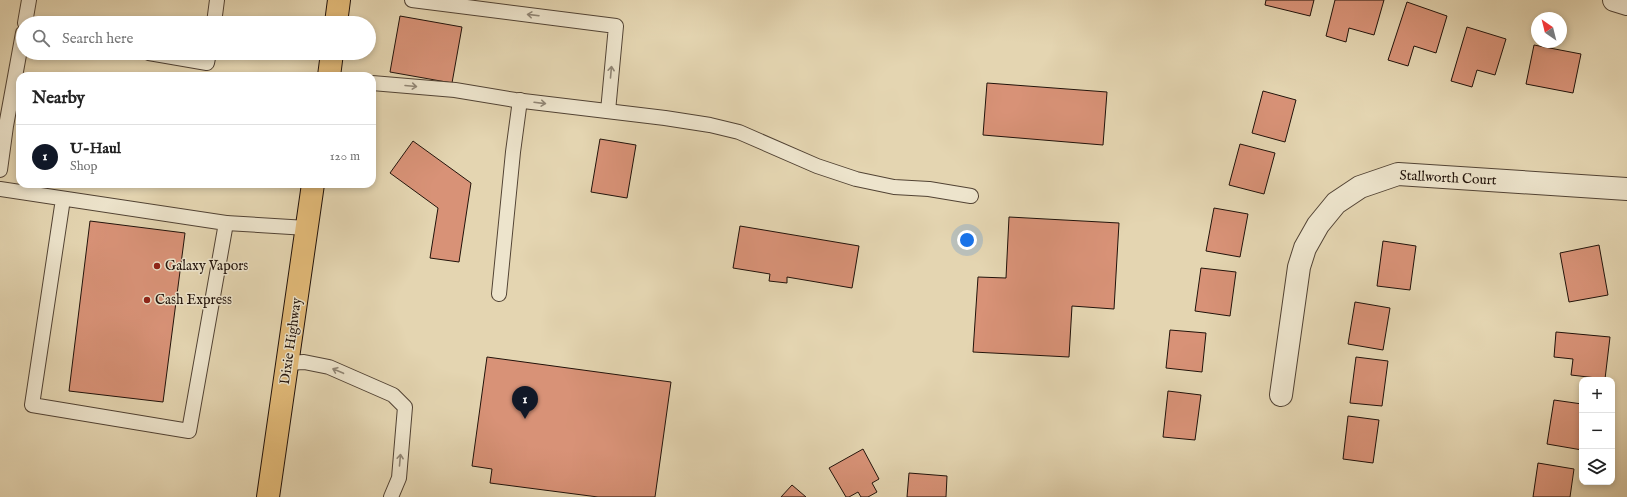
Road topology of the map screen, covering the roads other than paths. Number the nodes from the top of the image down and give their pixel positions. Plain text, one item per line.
1 (29, 0) edge
2 (218, 0) edge
3 (339, 0) edge
4 (412, 0) edge
5 (1614, 0) edge
6 (1627, 4) edge
7 (1627, 8) edge
8 (26, 16) edge
9 (215, 16) edge
10 (337, 16) edge
11 (18, 60) edge
12 (190, 60) edge
13 (208, 60) edge
14 (331, 60) edge
15 (330, 72) edge
16 (376, 83) edge
17 (520, 100) junction
18 (608, 111) junction
19 (0, 170) edge
20 (312, 188) edge
21 (0, 189) edge
22 (1627, 189) edge
23 (971, 196) dead end
24 (63, 199) junction
25 (226, 223) junction
26 (307, 228) junction
27 (499, 294) dead end
28 (288, 363) junction
29 (1281, 395) dead end
30 (268, 497) edge
31 (391, 497) edge

1 - 8 lane
2 - 9 lane
3 - 10 main road
18 -> 4 lane
5 - 6 street
6 - 7 street
11 - 19 lane
12 - 13 lane
14 - 15 main road
16 -> 17 lane
17 -> 18 lane
17 - 27 lane
18 - 23 lane
20 - 26 main road, Dixie Highway
21 - 24 lane
22 - 29 street, Stallworth Court
24 - 25 lane
24 - 25 lane
25 - 26 lane
26 - 28 main road, Dixie Highway
28 - 30 main road, Dixie Highway
31 -> 28 lane

